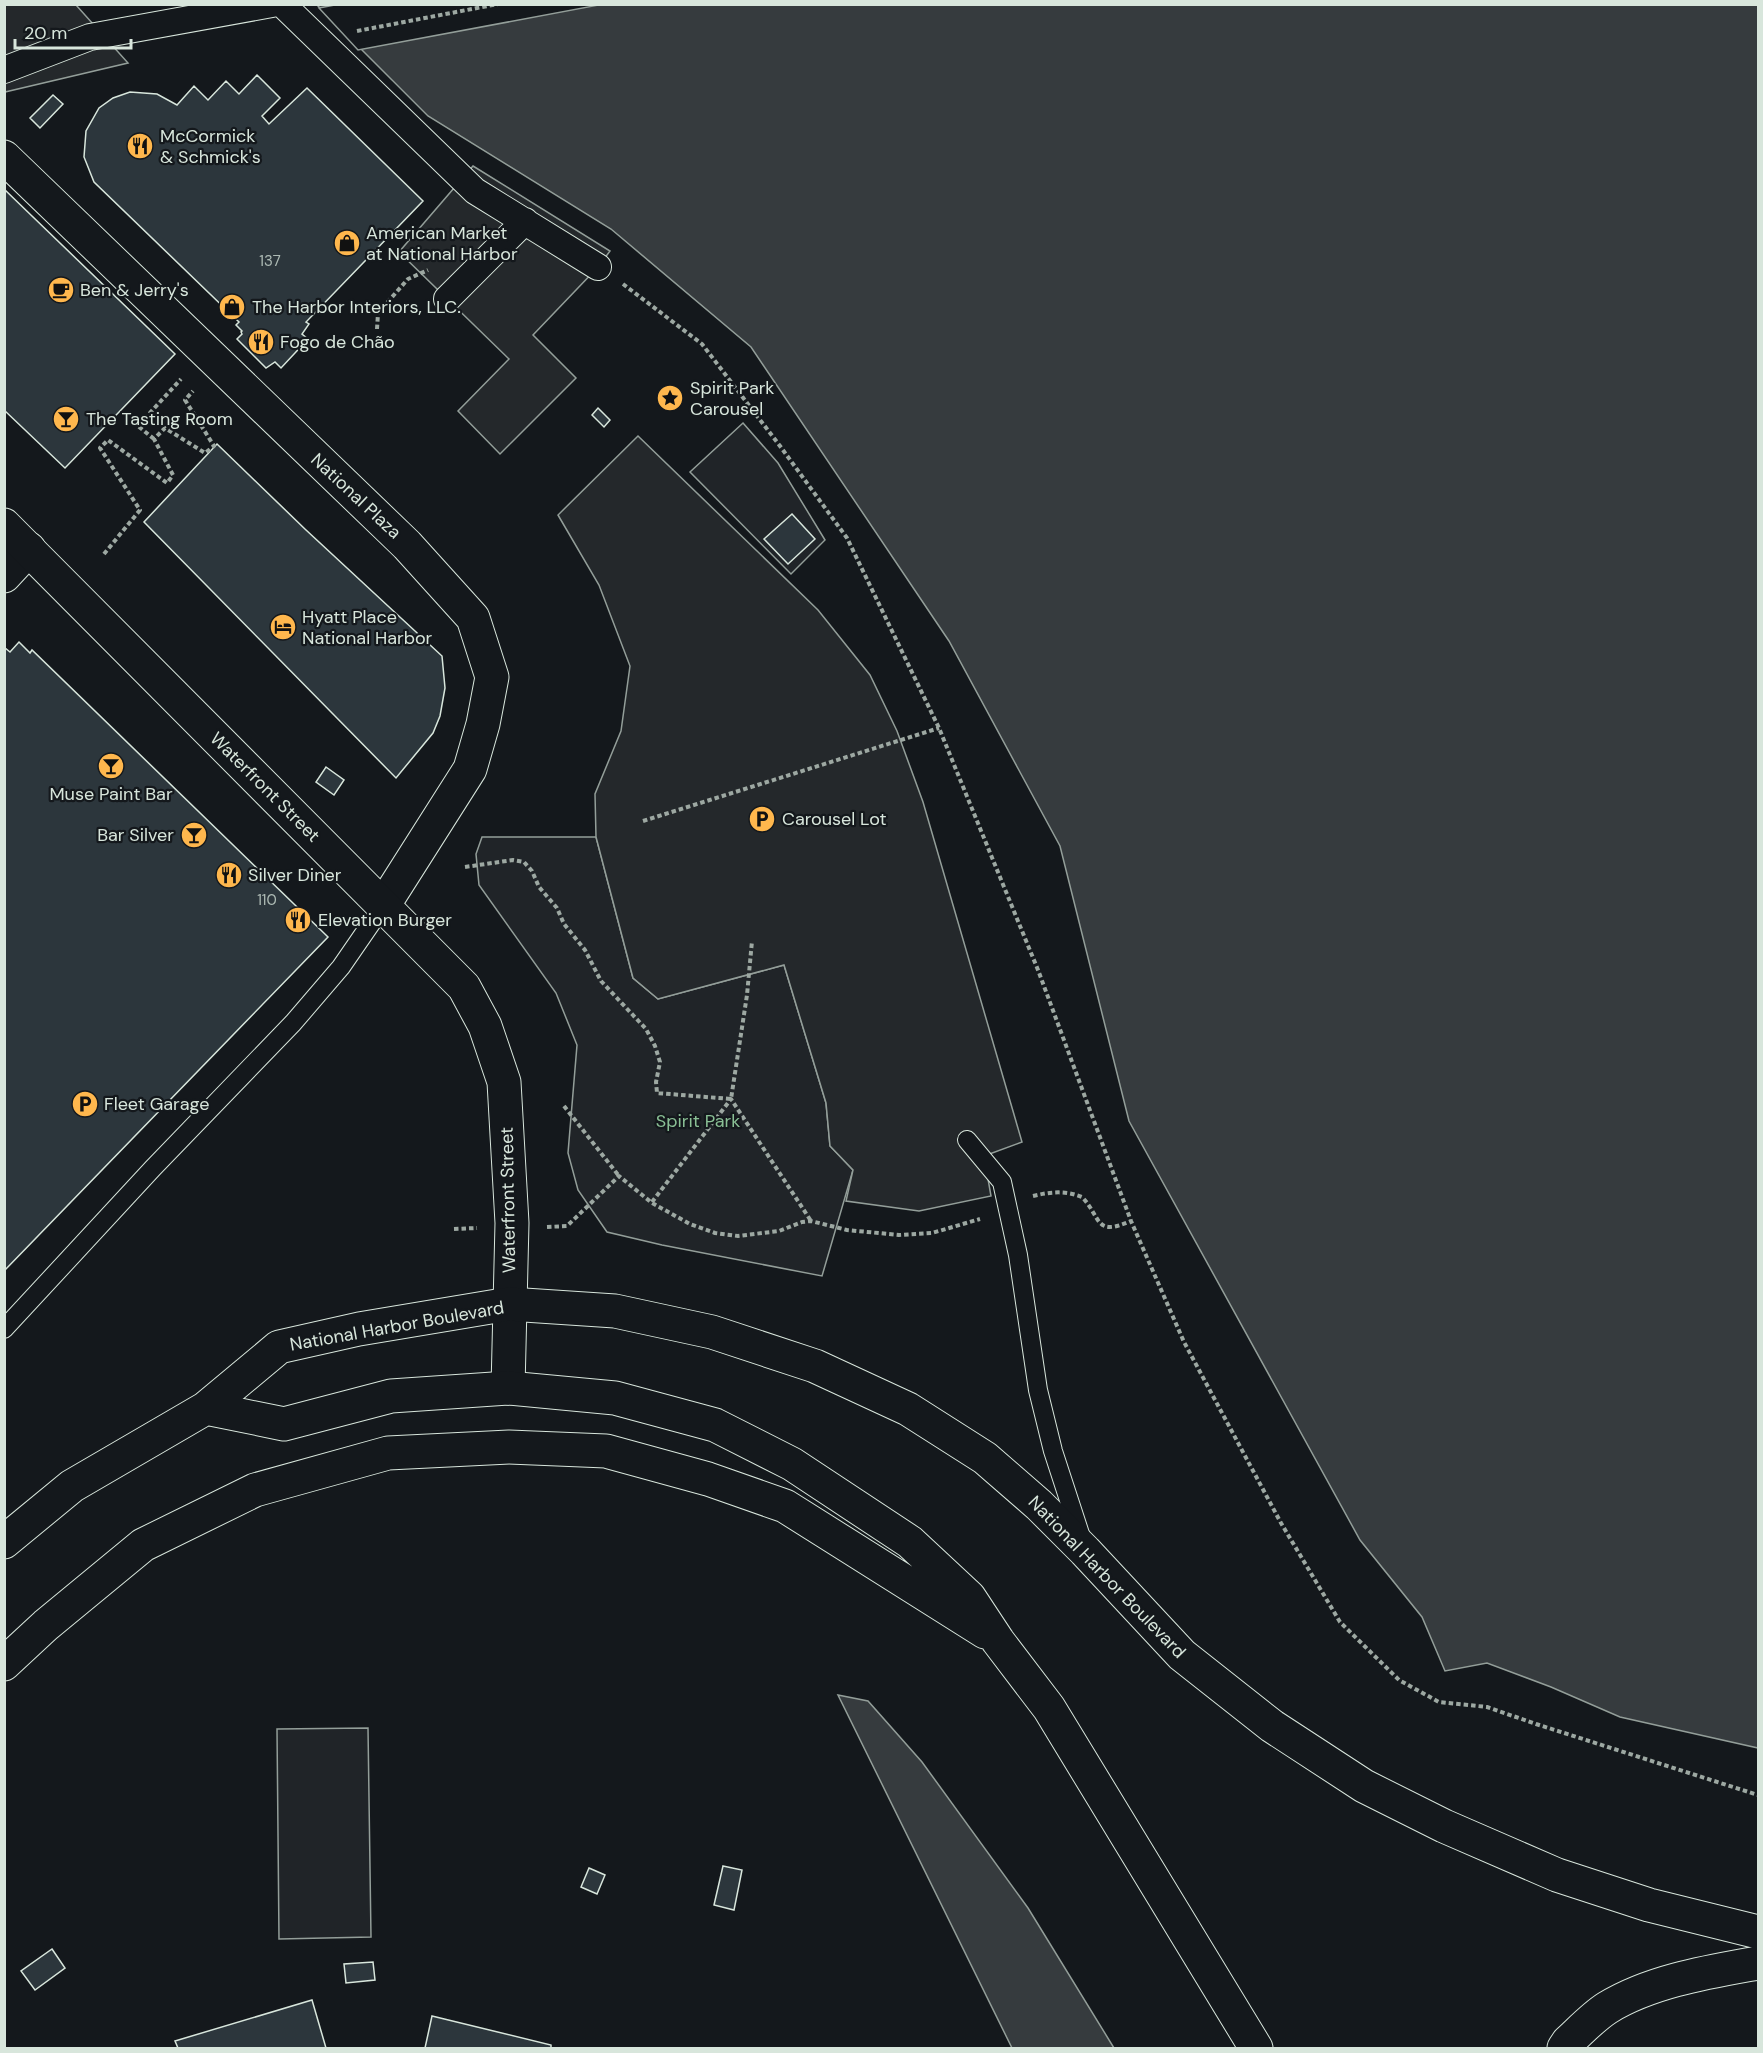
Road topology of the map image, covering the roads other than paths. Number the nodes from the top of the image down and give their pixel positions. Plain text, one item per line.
1 (272, 4) edge
2 (282, 4) edge
3 (4, 70) edge
4 (4, 157) edge
5 (525, 221) junction
6 (598, 267) road end
7 (447, 299) dead end
8 (4, 525) edge
9 (29, 549) junction
10 (4, 576) edge
11 (383, 906) junction
12 (967, 1140) dead end
13 (509, 1304) junction
14 (4, 1329) edge
15 (508, 1388) junction
16 (206, 1408) junction
17 (4, 1542) edge
18 (1086, 1551) junction
19 (998, 1641) junction
20 (4, 1664) edge
21 (1758, 1932) edge
22 (1758, 1963) edge
23 (1256, 2049) edge
24 (1564, 2049) edge

1 - 3 street
2 - 5 street
4 - 11 main road, National Plaza
5 - 6 street
5 - 7 street
8 - 9 main road, Waterfront Street
9 - 10 main road
9 - 11 main road, Waterfront Street
11 - 13 main road, Waterfront Street
11 - 14 lane
12 - 18 lane
13 - 15 main road, Waterfront Street
13 - 16 main road, National Harbor Boulevard
13 - 18 main road, National Harbor Boulevard
15 - 16 main road
15 - 19 main road
16 - 17 main road, National Harbor Boulevard
18 - 21 main road, National Harbor Boulevard
19 - 20 main road
19 - 23 main road
22 - 24 main road

